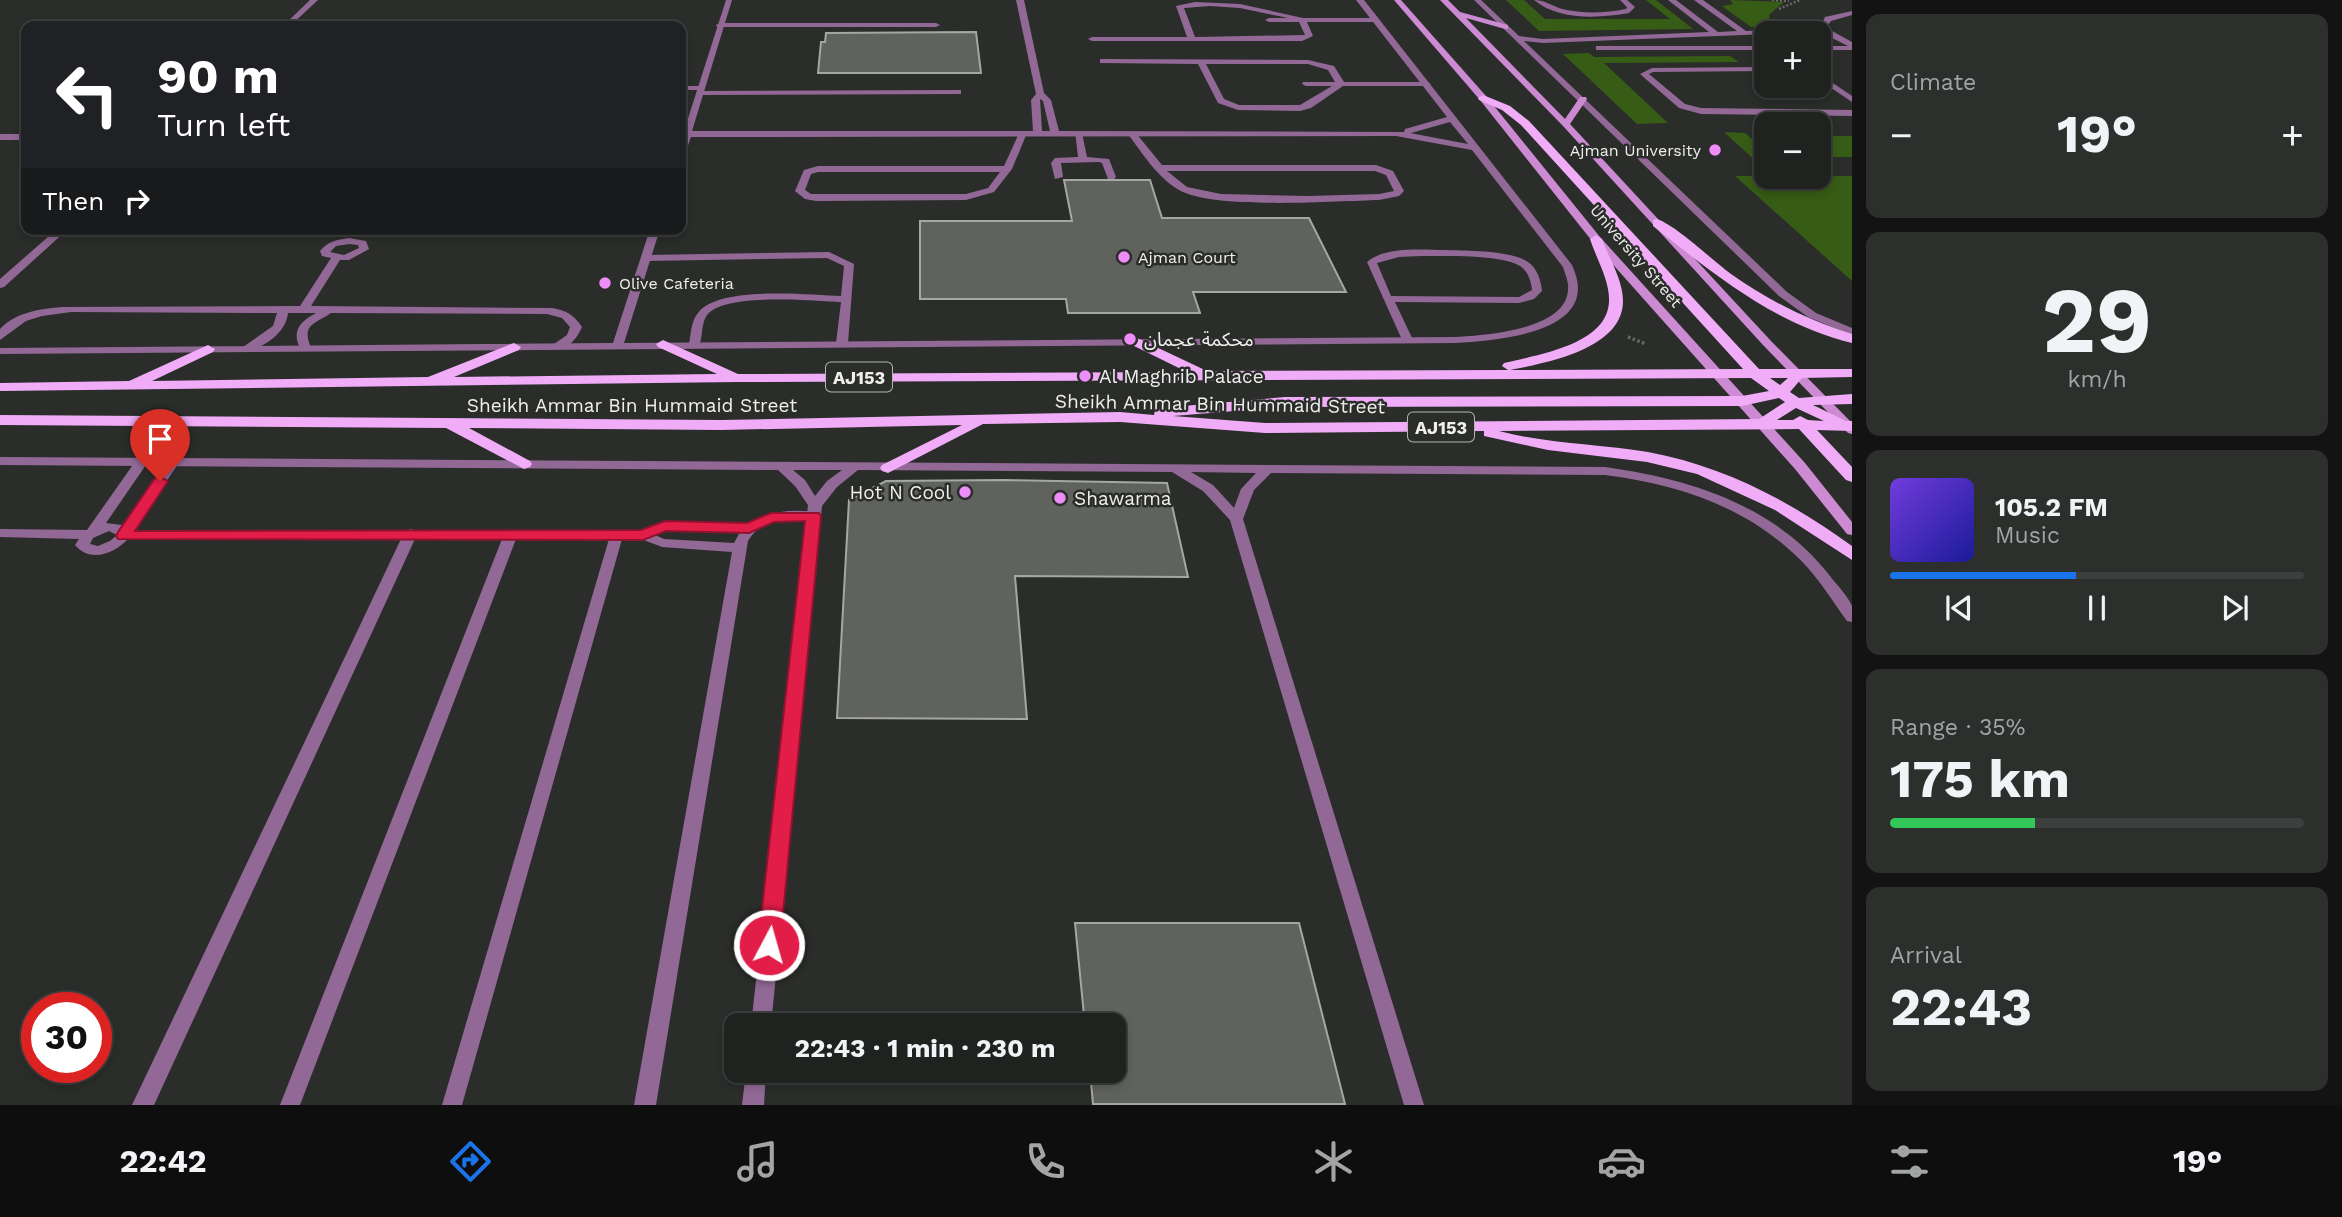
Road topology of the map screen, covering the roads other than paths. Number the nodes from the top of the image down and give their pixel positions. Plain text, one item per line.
1 (314, 0) edge
2 (729, 0) edge
3 (1020, 0) edge
4 (1360, 0) edge
5 (1397, 0) edge
6 (1444, 0) edge
7 (1477, 0) edge
8 (1538, 0) edge
9 (1623, 0) edge
10 (1672, 0) edge
11 (1698, 0) edge
12 (1456, 13) junction
13 (1852, 13) edge
14 (1269, 20) dead end
15 (1302, 20) junction
16 (1376, 20) junction
17 (291, 21) edge
18 (1827, 21) edge
19 (720, 25) junction
20 (936, 25) dead end
21 (1505, 27) junction
22 (1745, 33) junction
23 (1754, 33) edge
24 (1717, 34) junction
25 (1831, 34) edge
26 (1518, 38) junction
27 (1092, 39) dead end
28 (1192, 39) junction
29 (1754, 39) edge
30 (1569, 40) junction
31 (1852, 46) edge
32 (1831, 47) edge
33 (1576, 48) junction
34 (1736, 48) junction
35 (1754, 48) edge
36 (1532, 52) junction
37 (1746, 55) dead end
38 (1102, 61) dead end
39 (1201, 61) junction
40 (1754, 69) edge
41 (1306, 83) dead end
42 (1341, 84) junction
43 (1427, 84) junction
44 (1831, 85) edge
45 (686, 89) edge
46 (701, 91) junction
47 (958, 92) dead end
48 (1040, 94) junction
49 (1483, 98) junction
50 (1583, 99) junction
51 (1852, 100) edge
52 (1852, 113) edge
53 (1451, 119) junction
54 (1566, 124) junction
55 (1023, 133) junction
56 (1038, 133) junction
57 (1055, 133) junction
58 (1078, 133) junction
59 (1396, 133) junction
60 (687, 134) junction
61 (1132, 134) junction
62 (0, 137) edge
63 (21, 137) edge
64 (686, 137) edge
65 (1475, 148) junction
66 (1083, 159) junction
67 (1007, 169) junction
68 (1160, 169) junction
69 (1058, 177) dead end
70 (1111, 177) dead end
71 (1657, 223) junction
72 (55, 235) edge
73 (653, 235) edge
74 (1596, 239) junction
75 (337, 258) dead end
76 (646, 258) junction
77 (0, 285) edge
78 (845, 299) junction
79 (1390, 299) junction
80 (283, 310) junction
81 (303, 310) junction
82 (330, 310) junction
83 (1852, 332) edge
84 (0, 337) edge
85 (1852, 339) edge
86 (1407, 340) junction
87 (1135, 341) junction
88 (842, 343) junction
89 (663, 344) junction
90 (695, 344) junction
91 (618, 345) junction
92 (558, 346) junction
93 (514, 347) junction
94 (304, 348) junction
95 (208, 349) junction
96 (247, 349) junction
97 (0, 351) edge
98 (1474, 373) junction
99 (1852, 373) edge
100 (1718, 374) junction
101 (1797, 374) junction
102 (1206, 375) junction
103 (1756, 375) junction
104 (738, 378) junction
105 (425, 384) junction
106 (128, 386) junction
107 (0, 387) edge
108 (1781, 399) junction
109 (1852, 399) edge
110 (1822, 400) junction
111 (1742, 401) junction
112 (1120, 417) junction
113 (0, 420) edge
114 (40, 420) junction
115 (982, 421) junction
116 (449, 424) junction
117 (1763, 424) junction
118 (1805, 426) junction
119 (1469, 427) junction
120 (1851, 428) edge
121 (0, 432) edge
122 (0, 461) edge
123 (142, 462) junction
124 (173, 463) junction
125 (523, 464) junction
126 (780, 465) junction
127 (1172, 467) junction
128 (853, 468) junction
129 (888, 468) junction
130 (1266, 470) junction
131 (1852, 477) edge
132 (814, 511) junction
133 (1237, 519) junction
134 (749, 528) junction
135 (1852, 531) edge
136 (0, 533) edge
137 (90, 533) junction
138 (411, 533) junction
139 (124, 534) junction
140 (511, 534) junction
141 (617, 534) junction
142 (643, 535) junction
143 (739, 548) junction
144 (1852, 554) edge
145 (1852, 617) edge
146 (762, 1013) edge
147 (755, 1083) edge
148 (143, 1105) edge
149 (290, 1105) edge
150 (452, 1105) edge
151 (645, 1105) edge
152 (752, 1105) edge
153 (1414, 1105) edge

1 - 17 street
2 - 19 street
3 - 48 street
4 - 16 street
5 - 49 main road, University Street
6 - 12 main road, University Street
7 - 21 street
8 - 9 street
10 - 24 street
11 - 22 street
12 - 21 main road
12 - 54 main road, University Street
13 - 18 street
14 - 15 street
15 - 16 street
15 - 28 street
15 - 28 street
16 - 43 street
19 - 20 street
19 - 46 street
21 - 26 street
22 - 23 street
22 - 24 street
22 - 29 street
24 - 30 street
24 - 34 street
25 - 31 street
26 - 30 street
26 - 36 street
27 - 28 street
30 - 33 street
31 - 32 street
33 - 34 street
33 - 36 street
34 - 35 street
34 - 37 street
36 - 50 street
38 - 39 street
39 - 42 street
39 - 42 street
40 - 52 street
41 - 42 street
42 - 43 street
43 - 53 street
44 - 51 street
45 - 46 street
46 - 47 street
46 - 60 street
48 - 56 street
48 - 57 street
49 - 74 main road, University Street
49 - 103 main road
50 - 54 main road
50 - 83 street
53 - 59 street
53 - 65 street
54 - 71 main road, University Street
55 - 56 street
55 - 60 street
55 - 67 street
56 - 57 street
57 - 58 street
58 - 61 street
58 - 66 street
59 - 61 street
59 - 65 street
60 - 64 street
61 - 68 street
62 - 63 street
65 - 86 street
66 - 69 street
66 - 70 street
67 - 67 street
68 - 68 street
71 - 85 main road
71 - 101 main road, University Street
72 - 77 street
73 - 76 street
74 - 98 main road
74 - 100 main road, University Street
75 - 81 street
76 - 78 street
76 - 91 street
78 - 88 street
78 - 90 street
79 - 79 street
79 - 86 street
80 - 81 street
80 - 84 street
80 - 96 street
81 - 82 street
82 - 92 street
82 - 94 street
86 - 87 street
87 - 88 street
87 - 102 main road
88 - 90 street
89 - 90 street
89 - 91 street
89 - 104 main road
91 - 92 street
92 - 93 street
93 - 94 street
93 - 105 main road
94 - 96 street
95 - 96 street
95 - 97 street
95 - 106 main road
98 - 100 main road, Sheikh Ammar Bin Hummaid Street / AJ153
98 - 102 main road, Sheikh Ammar Bin Hummaid Street / AJ153
99 - 101 main road, Sheikh Ammar Bin Hummaid Street / AJ153
100 - 103 main road, Sheikh Ammar Bin Hummaid Street / AJ153
100 - 108 main road
100 - 111 main road, University Street
101 - 103 main road, Sheikh Ammar Bin Hummaid Street / AJ153
101 - 108 main road
101 - 110 main road, University Street
102 - 104 main road, Sheikh Ammar Bin Hummaid Street / AJ153
103 - 108 main road
104 - 105 main road, Sheikh Ammar Bin Hummaid Street / AJ153
105 - 106 main road, Sheikh Ammar Bin Hummaid Street / AJ153
106 - 107 main road, Sheikh Ammar Bin Hummaid Street / AJ153
108 - 110 main road
108 - 111 main road
108 - 117 main road
108 - 118 main road
108 - 120 main road
109 - 110 main road
110 - 120 main road, University Street
111 - 112 main road
111 - 117 main road, University Street
112 - 115 main road, Sheikh Ammar Bin Hummaid Street / AJ153
112 - 119 main road, Sheikh Ammar Bin Hummaid Street / AJ153
113 - 114 main road, Sheikh Ammar Bin Hummaid Street / AJ153
114 - 116 main road, Sheikh Ammar Bin Hummaid Street / AJ153
114 - 121 main road
115 - 116 main road, Sheikh Ammar Bin Hummaid Street / AJ153
115 - 129 main road
116 - 125 main road
117 - 118 main road, Sheikh Ammar Bin Hummaid Street / AJ153
117 - 119 main road, Sheikh Ammar Bin Hummaid Street / AJ153
117 - 135 main road, University Street
118 - 120 main road, Sheikh Ammar Bin Hummaid Street / AJ153
118 - 131 main road
119 - 144 main road
122 - 123 street
123 - 124 street
123 - 137 street
124 - 125 street
124 - 139 street
125 - 126 street
126 - 128 street
126 - 132 street
127 - 129 street
127 - 130 street
127 - 133 street
128 - 129 street
128 - 132 street
130 - 133 street
130 - 145 street
132 - 134 street
132 - 146 street
133 - 153 street
134 - 142 street
134 - 143 street
136 - 137 street
137 - 139 street
137 - 139 street
138 - 139 street
138 - 140 street
138 - 148 street
140 - 141 street
140 - 149 street
141 - 142 street
141 - 150 street
142 - 143 street
143 - 151 street
147 - 152 street

